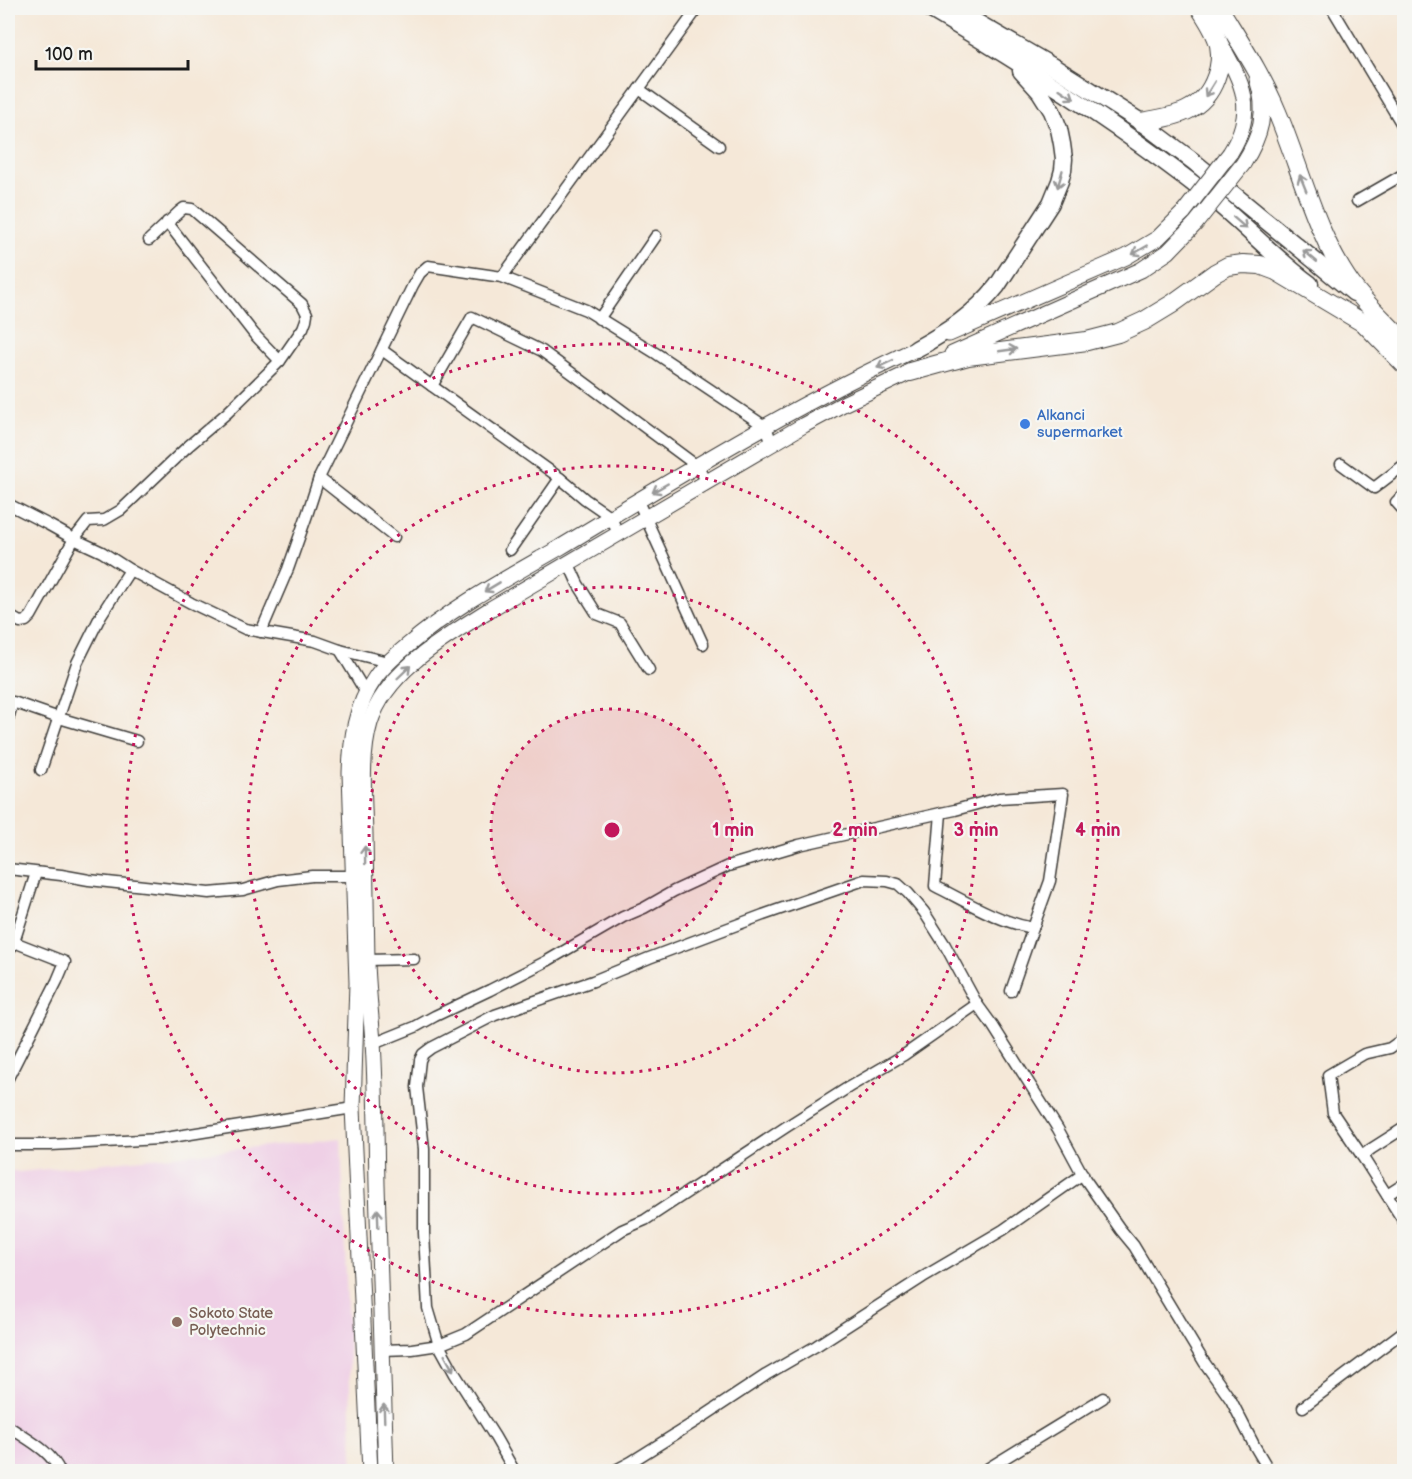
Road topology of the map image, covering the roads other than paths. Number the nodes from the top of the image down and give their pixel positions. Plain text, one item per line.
1 (698, 8) edge
2 (928, 8) edge
3 (952, 8) edge
4 (1200, 8) edge
5 (1219, 8) edge
6 (1332, 8) edge
7 (1215, 33) junction
8 (988, 44) junction
9 (1251, 62) junction
10 (639, 89) junction
11 (1142, 122) junction
12 (1404, 126) edge
13 (719, 146) dead end
14 (1404, 174) edge
15 (1357, 201) dead end
16 (167, 222) junction
17 (656, 237) dead end
18 (149, 240) dead end
19 (502, 277) junction
20 (1368, 316) junction
21 (599, 319) junction
22 (1404, 342) edge
23 (916, 349) junction
24 (382, 350) junction
25 (280, 361) junction
26 (1404, 364) edge
27 (910, 372) junction
28 (432, 386) junction
29 (766, 427) junction
30 (772, 443) junction
31 (1341, 464) dead end
32 (1404, 465) edge
33 (697, 466) junction
34 (319, 478) junction
35 (560, 478) junction
36 (707, 481) junction
37 (1404, 494) edge
38 (639, 501) junction
39 (8, 504) edge
40 (1404, 511) edge
41 (611, 516) junction
42 (646, 518) junction
43 (618, 534) junction
44 (394, 537) dead end
45 (74, 539) junction
46 (510, 550) dead end
47 (569, 564) junction
48 (130, 570) junction
49 (8, 615) edge
50 (261, 632) junction
51 (703, 644) dead end
52 (340, 650) junction
53 (388, 662) junction
54 (649, 670) dead end
55 (366, 693) junction
56 (8, 718) edge
57 (59, 718) junction
58 (137, 741) dead end
59 (41, 770) dead end
60 (941, 813) junction
61 (8, 869) edge
62 (36, 873) junction
63 (353, 876) junction
64 (1033, 928) junction
65 (14, 942) junction
66 (8, 952) edge
67 (414, 959) dead end
68 (367, 960) junction
69 (1011, 991) dead end
70 (977, 1004) junction
71 (1404, 1038) edge
72 (373, 1044) junction
73 (8, 1078) edge
74 (353, 1108) junction
75 (1404, 1128) edge
76 (8, 1145) edge
77 (1362, 1156) junction
78 (1083, 1174) junction
79 (1404, 1184) edge
80 (1387, 1195) junction
81 (1404, 1222) edge
82 (1404, 1331) edge
83 (439, 1345) junction
84 (382, 1350) junction
85 (1103, 1398) dead end
86 (1303, 1407) dead end
87 (8, 1426) edge
88 (60, 1472) edge
89 (370, 1472) edge
90 (386, 1472) edge
91 (515, 1472) edge
92 (612, 1472) edge
93 (982, 1472) edge
94 (1270, 1472) edge

1 - 10 street
2 - 8 main road
3 - 11 main road
4 - 7 highway
5 - 9 highway
6 - 12 street
7 -> 11 highway
7 -> 23 street, bridge
8 -> 20 main road
8 -> 23 main road
20 -> 9 highway
9 - 27 street, bridge
10 - 13 street
10 - 19 street
20 -> 11 main road
14 - 15 street
16 - 18 street
16 - 25 street
16 - 25 street
17 - 21 street
19 - 21 street
19 - 24 street
20 - 22 highway
20 - 26 highway
27 -> 20 highway
21 - 29 street
23 -> 29 street
24 - 28 street
24 - 34 street
25 - 45 street
27 - 30 street
28 - 33 street
28 - 35 street
29 - 30 street
29 - 33 street
30 - 36 street
31 - 32 street
33 - 36 street
33 -> 38 street
34 - 44 street
34 - 50 street
35 - 41 street
35 - 46 street
36 - 42 street
37 - 40 street
38 - 41 street
38 - 42 street
39 - 45 street
41 - 43 street
41 -> 53 street
42 - 43 street
42 - 51 street
43 - 47 street
45 - 48 street
45 - 49 street
47 - 54 street
68 -> 47 street
48 - 50 street
48 - 57 street
50 - 52 street
52 - 53 street
52 - 55 street
53 - 55 street
55 - 63 street
56 - 57 street
57 - 58 street
57 - 59 street
60 - 64 street
60 - 64 street
60 - 72 street
61 - 62 street
62 - 63 street
62 - 65 street
63 - 74 street
64 - 69 street
65 - 66 street
65 - 73 street
67 - 68 street
68 - 72 street
70 - 78 street
70 - 83 street
70 - 83 street
71 - 77 street
84 -> 72 street
74 - 76 street
74 - 89 street
75 - 77 street
77 - 80 street
78 - 92 street
78 - 94 street
79 - 80 street
80 - 81 street
82 - 86 street
83 - 84 street
83 -> 91 street
90 -> 84 street
85 - 93 street
87 - 88 street

